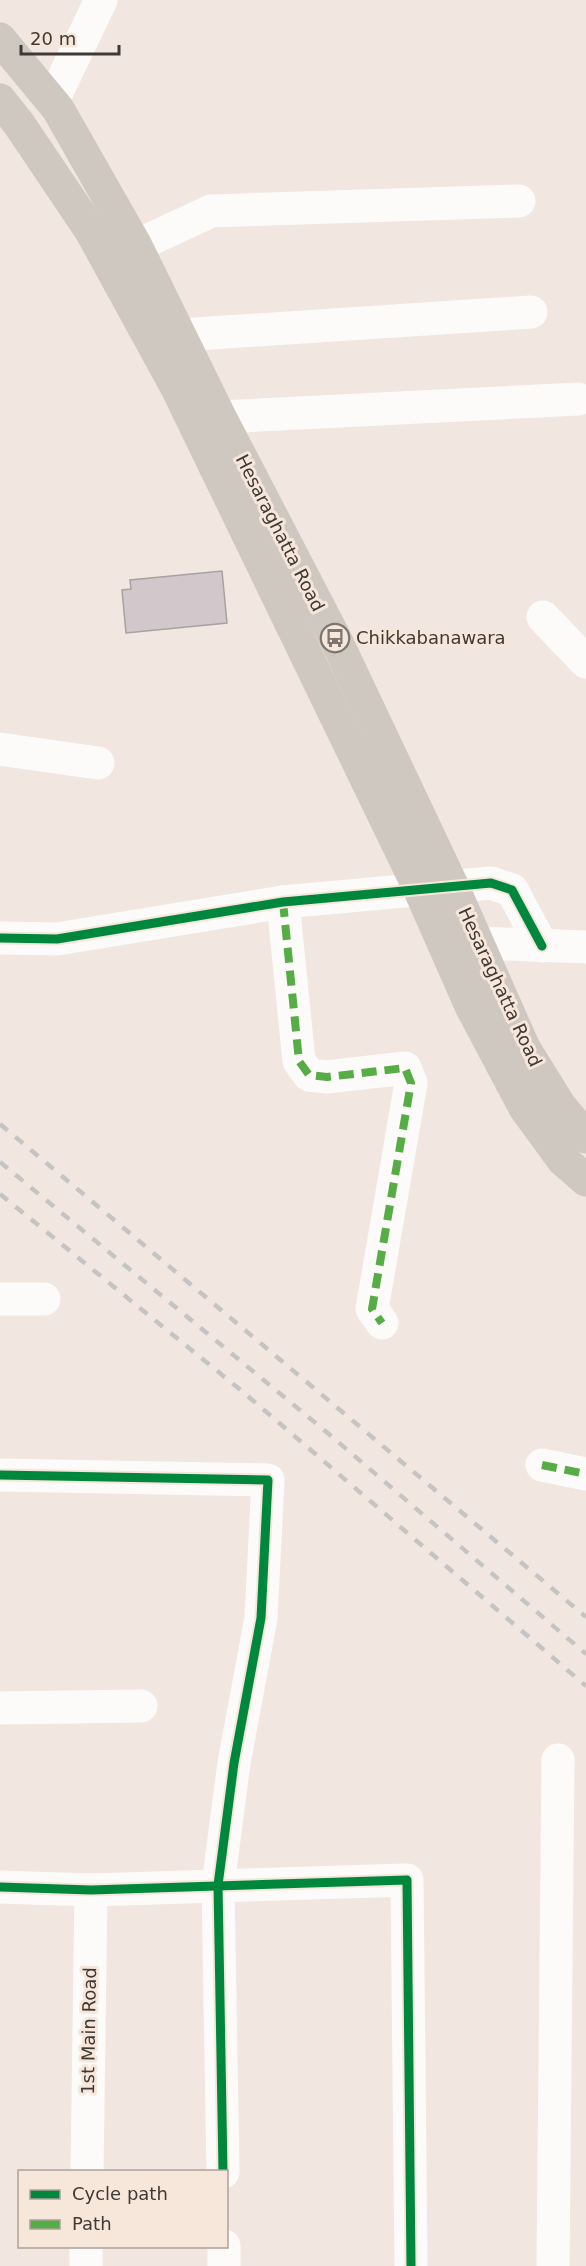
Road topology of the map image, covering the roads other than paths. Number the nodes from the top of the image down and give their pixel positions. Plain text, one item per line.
1 (101, 0) edge
2 (0, 39) edge
3 (52, 102) junction
4 (6, 118) edge
5 (519, 201) dead end
6 (136, 246) junction
7 (531, 312) dead end
8 (181, 334) junction
9 (578, 399) dead end
10 (208, 422) junction
11 (543, 617) dead end
12 (586, 662) edge
13 (0, 749) edge
14 (98, 763) dead end
15 (452, 885) junction
16 (419, 888) junction
17 (283, 902) junction
18 (0, 938) edge
19 (479, 943) junction
20 (542, 946) junction
21 (444, 947) junction
22 (586, 947) edge
23 (586, 1137) edge
24 (586, 1180) edge
25 (0, 1299) edge
26 (44, 1299) dead end
27 (382, 1323) dead end
28 (542, 1465) dead end
29 (586, 1474) edge
30 (0, 1475) edge
31 (141, 1706) dead end
32 (0, 1708) edge
33 (558, 1760) dead end
34 (218, 1885) junction
35 (0, 1887) edge
36 (91, 1890) junction
37 (87, 2170) edge
38 (223, 2170) edge
39 (86, 2248) edge
40 (224, 2248) edge
41 (86, 2266) edge
42 (224, 2266) edge
43 (411, 2266) edge
44 (553, 2266) edge

1 - 3 street
2 - 3 main road, Hesaraghatta Road
3 - 6 main road, Hesaraghatta Road
4 - 10 main road
5 - 6 street
6 - 8 main road, Hesaraghatta Road
7 - 8 street
8 - 10 main road, Hesaraghatta Road
9 - 10 street
10 - 15 main road, Hesaraghatta Road
10 - 16 main road
11 - 12 street
13 - 14 street
15 - 16 street
15 - 19 main road, Hesaraghatta Road
15 - 20 street
16 - 17 street
16 - 21 main road
17 - 18 street
17 - 27 street
19 - 20 street
19 - 21 street
19 - 23 main road, Hesaraghatta Road
20 - 22 street
21 - 24 main road
25 - 26 street
28 - 29 street
30 - 34 street
31 - 32 street
33 - 44 street
34 - 36 street
34 - 38 street
34 - 43 street
35 - 36 street
36 - 37 street, 1st Main Road
39 - 41 street
40 - 42 street

